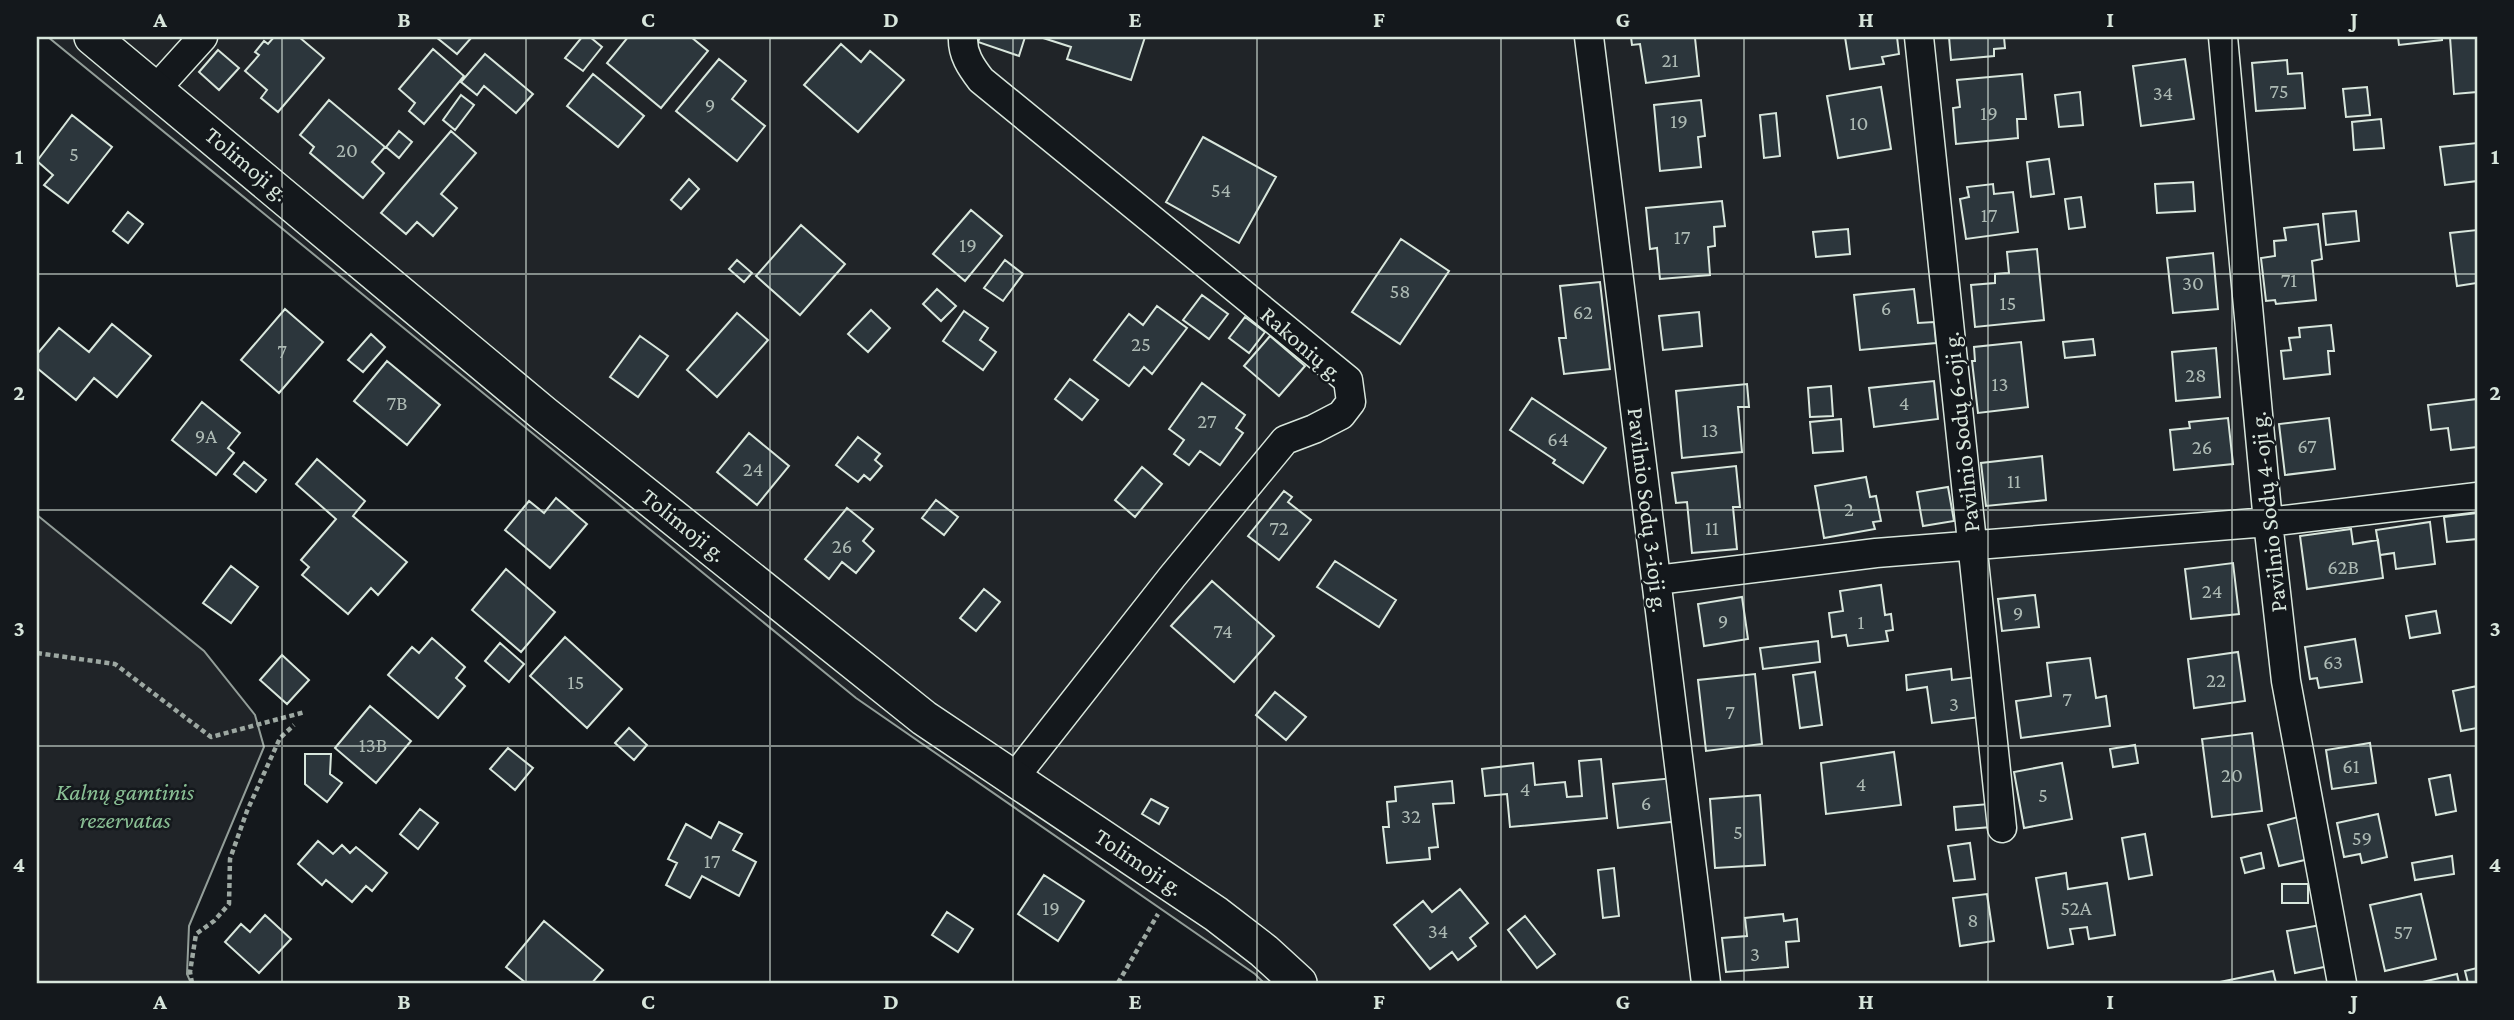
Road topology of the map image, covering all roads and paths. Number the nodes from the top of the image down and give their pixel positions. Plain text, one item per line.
1 (92, 37) edge
2 (203, 37) edge
3 (963, 37) edge
4 (1589, 37) edge
5 (1919, 37) edge
6 (2223, 37) edge
7 (156, 89) junction
8 (2477, 497) edge
9 (2268, 522) junction
10 (1973, 546) junction
11 (1657, 580) junction
12 (37, 653) edge
13 (305, 712) dead end
14 (294, 725) dead end
15 (1014, 778) junction
16 (2002, 828) dead end
17 (1174, 886) junction
18 (192, 983) edge
19 (1118, 983) edge
20 (1299, 983) edge
21 (1706, 983) edge
22 (2342, 983) edge

1 - 7 street, Tolimoji g.
2 - 7 street
3 - 15 street, Rakonių g.
4 - 11 street, Pavilnio Sodų 3-ioji g.
5 - 10 street, Pavilnio Sodų 6-oji g.
6 - 9 street, Pavilnio Sodų 4-oji g.
7 - 15 street, Tolimoji g.
8 - 9 street
9 - 10 street
9 - 22 street, Pavilnio Sodų 4-oji g.
10 - 11 street
10 - 16 street, Pavilnio Sodų 6-oji g.
11 - 21 street, Pavilnio Sodų 3-ioji g.
12 - 13 path
14 - 18 path
15 - 17 street, Tolimoji g.
17 - 19 path
17 - 20 street, Tolimoji g.

